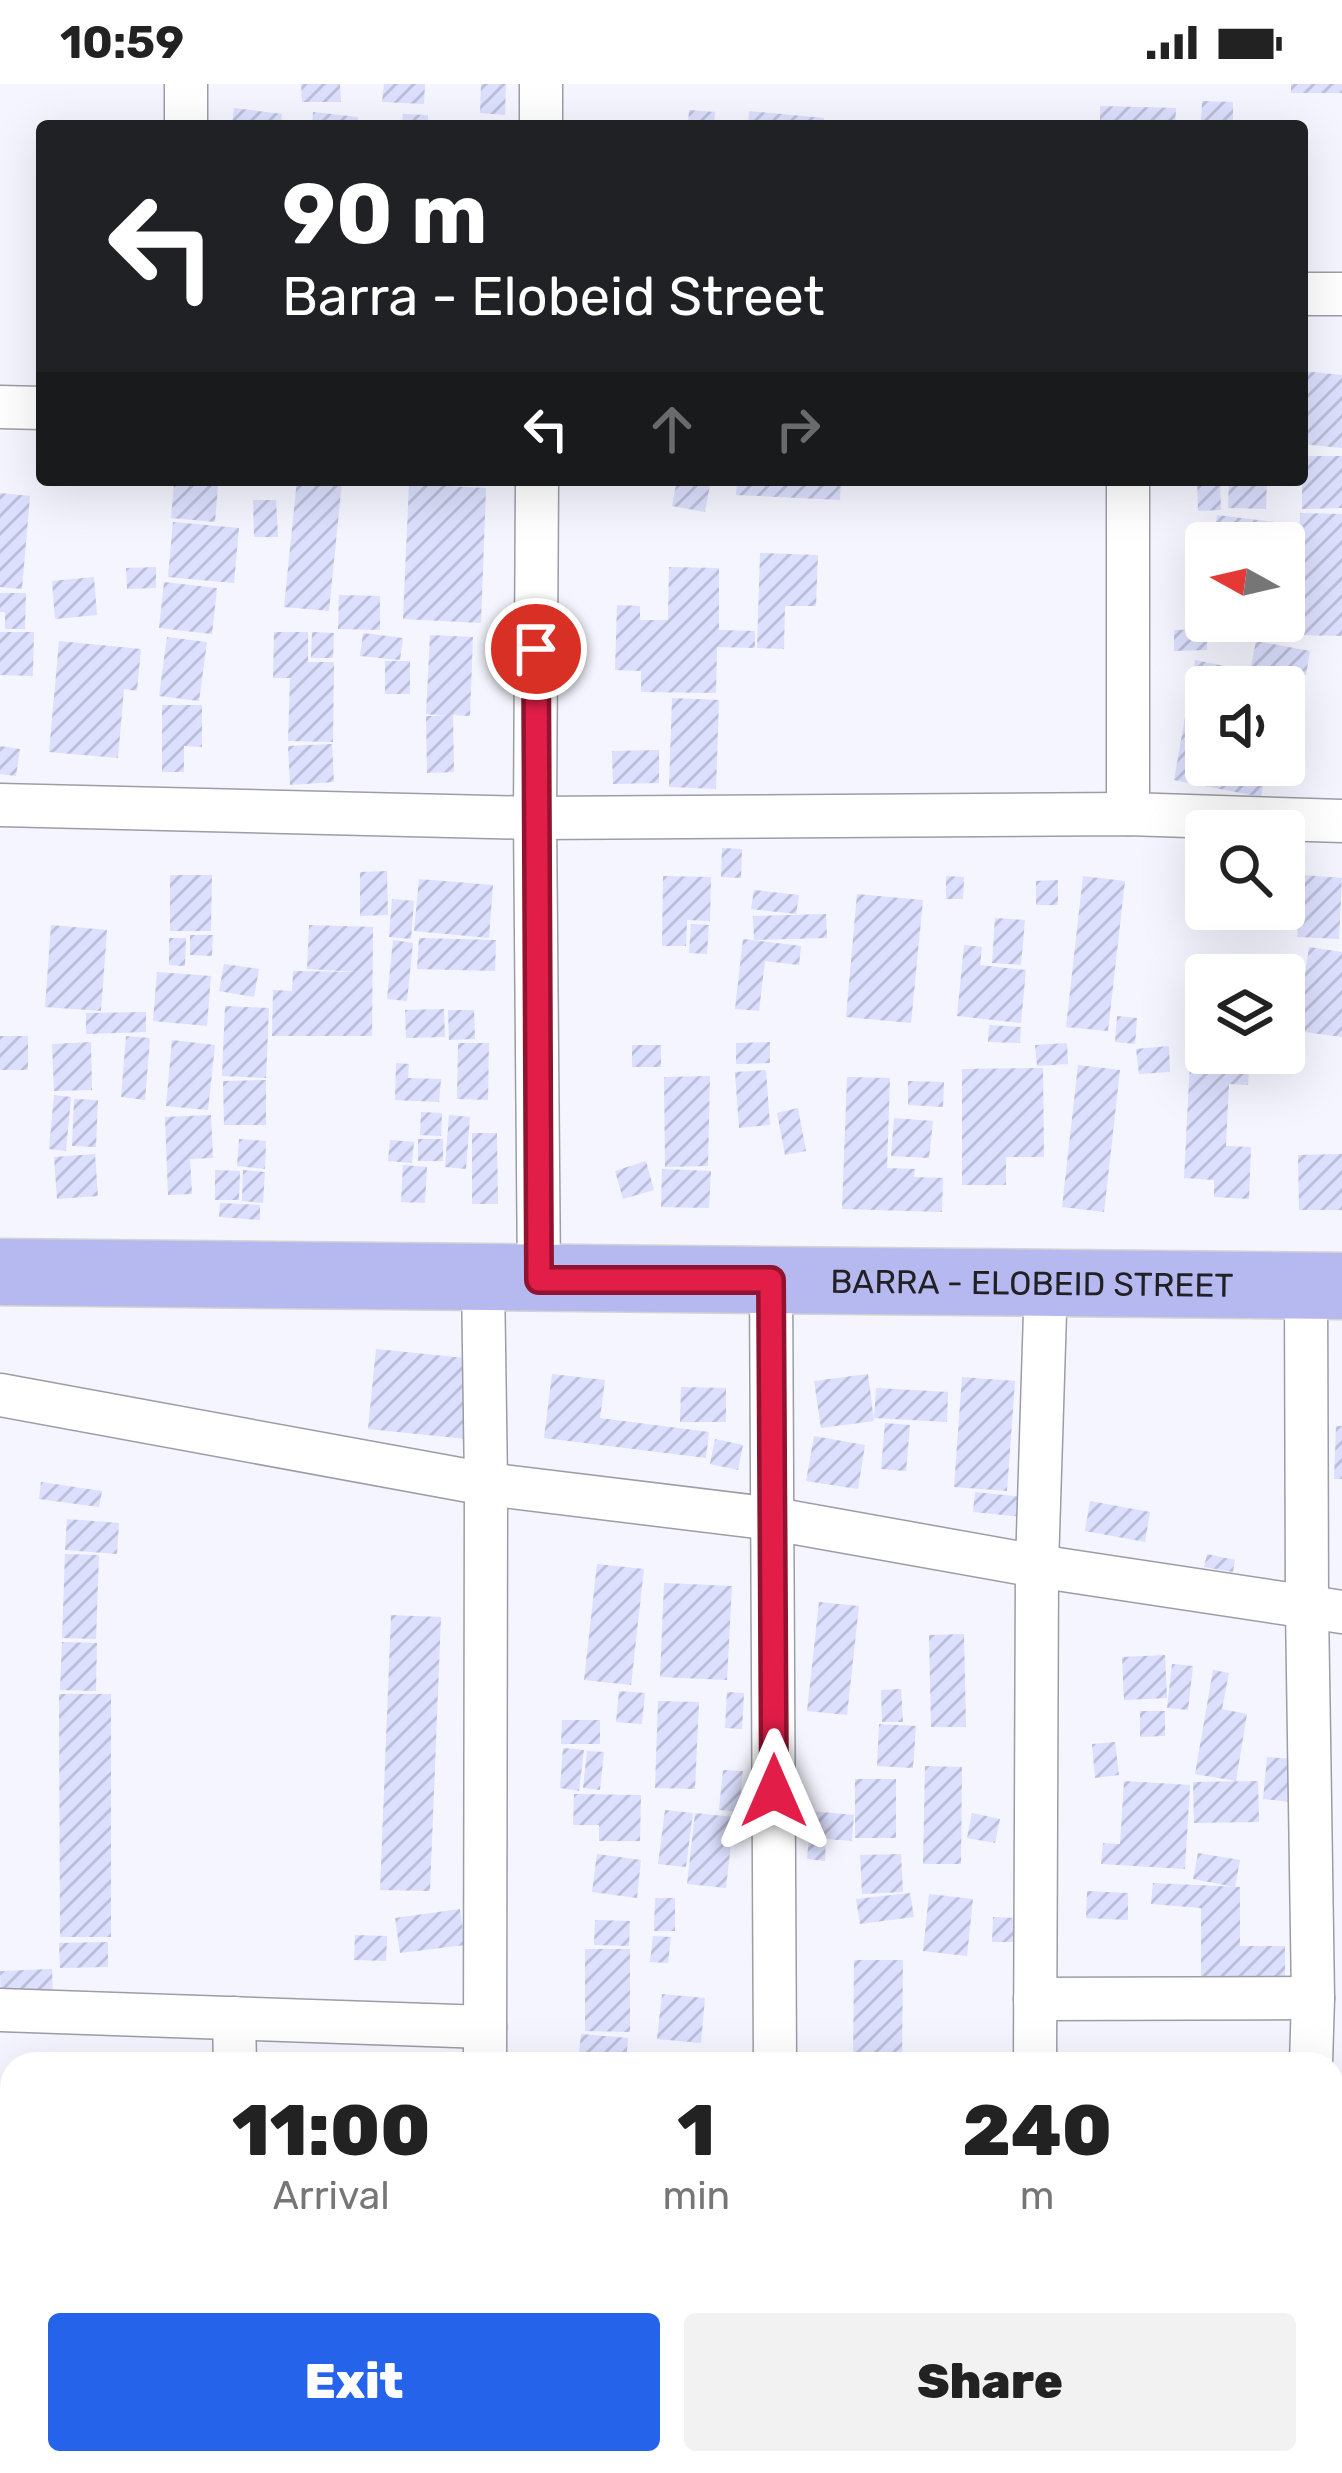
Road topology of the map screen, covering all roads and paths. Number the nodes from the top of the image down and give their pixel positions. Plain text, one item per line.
1 (186, 84) edge
2 (542, 84) edge
3 (186, 120) edge
4 (541, 120) edge
5 (1308, 294) edge
6 (1342, 294) edge
7 (0, 407) edge
8 (36, 408) edge
9 (537, 486) edge
10 (1128, 486) edge
11 (0, 806) edge
12 (1128, 814) junction
13 (535, 818) junction
14 (1342, 821) edge
15 (0, 1272) edge
16 (511, 1279) junction
17 (771, 1280) junction
18 (1046, 1281) junction
19 (1324, 1286) edge
20 (0, 1395) edge
21 (486, 1484) junction
22 (774, 1519) junction
23 (1037, 1566) junction
24 (1324, 1610) edge
25 (1313, 1998) junction
26 (1035, 1999) junction
27 (0, 2009) edge
28 (234, 2018) junction
29 (485, 2046) edge
30 (235, 2052) edge
31 (775, 2052) edge
32 (1035, 2052) edge
33 (1311, 2052) edge

1 - 3 street
2 - 4 street
5 - 6 street
7 - 8 street
9 - 13 street
10 - 12 street
11 - 13 street
12 - 13 street
12 - 14 street
13 - 16 street
15 - 16 main road, BARRA - ELOBEID STREET
16 - 17 main road, BARRA - ELOBEID STREET
16 - 21 street
17 - 18 main road, BARRA - ELOBEID STREET
17 - 22 street
18 - 19 main road, BARRA - ELOBEID STREET
18 - 23 street
19 - 24 street
20 - 21 street
21 - 22 street
21 - 29 street
22 - 23 street
22 - 31 street
23 - 24 street
23 - 26 street
24 - 25 street
25 - 26 street
25 - 33 street
26 - 32 street
27 - 28 street
28 - 29 street
28 - 30 street

